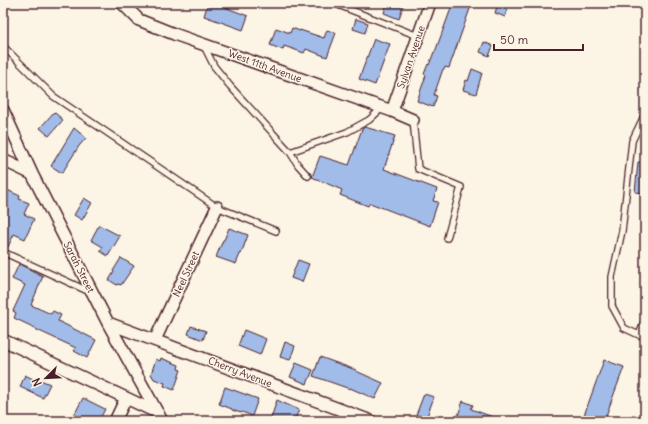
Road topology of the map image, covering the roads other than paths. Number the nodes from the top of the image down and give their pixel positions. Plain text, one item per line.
1 (122, 3) edge
2 (333, 3) edge
3 (430, 3) edge
4 (418, 36) junction
5 (203, 44) junction
6 (3, 46) edge
7 (387, 109) junction
8 (3, 110) edge
9 (645, 114) edge
10 (413, 120) joint
11 (290, 152) junction
12 (3, 160) edge
13 (32, 174) junction
14 (308, 176) dead end
15 (217, 207) junction
16 (276, 231) dead end
17 (447, 238) dead end
18 (3, 252) edge
19 (93, 293) junction
20 (645, 320) edge
21 (108, 323) junction
22 (3, 340) edge
23 (155, 340) junction
24 (126, 398) junction
25 (160, 417) edge
26 (115, 421) edge
27 (371, 421) edge

1 - 5 street, West 11th Avenue
2 - 4 lane
3 - 4 street, Sylvan Avenue
4 - 7 street, Sylvan Avenue
5 - 7 street, West 11th Avenue
5 - 11 lane
6 - 15 lane
7 - 10 street, West 11th Avenue
7 - 11 lane
8 - 13 street, Sarah Street
9 - 20 lane
10 - 17 lane
11 - 14 lane
12 - 13 street
13 - 19 street, Sarah Street
15 - 16 lane
15 - 23 street, Neel Street
18 - 19 lane
19 - 21 street, Sarah Street
21 - 23 street, Cherry Avenue
21 - 25 street, Sarah Street
22 - 24 street
23 - 27 street, Cherry Avenue
24 - 25 street
24 - 26 street

